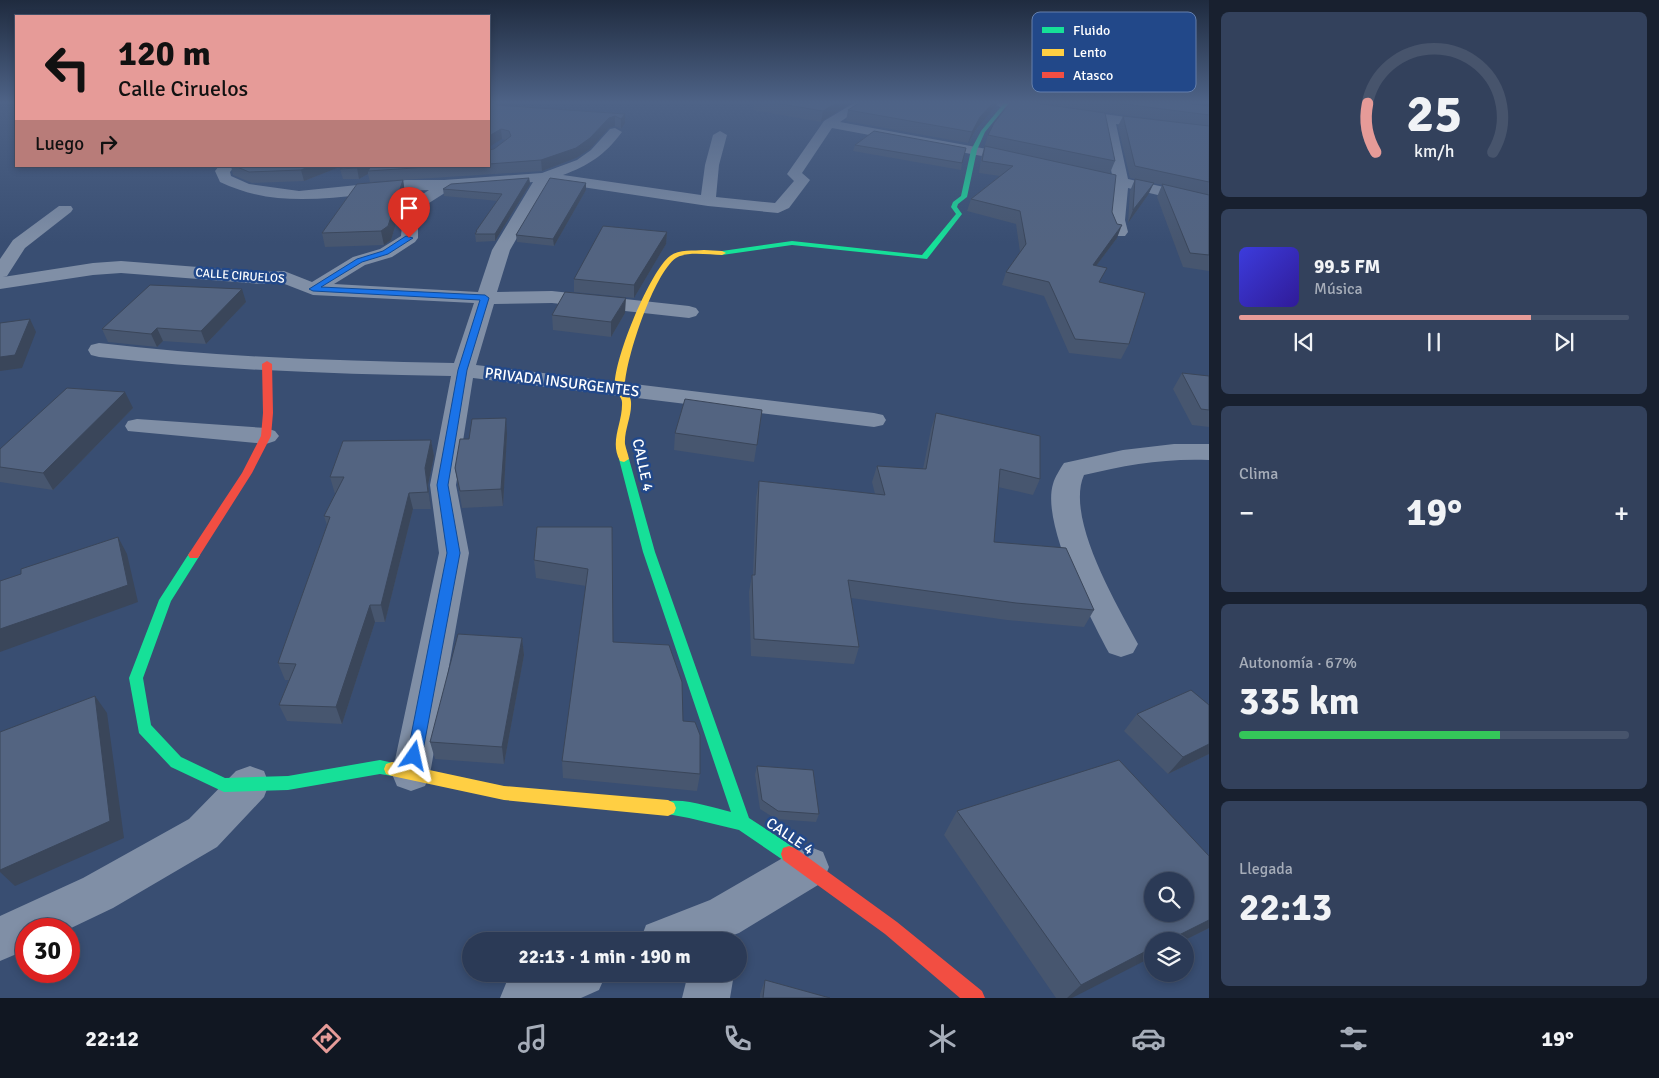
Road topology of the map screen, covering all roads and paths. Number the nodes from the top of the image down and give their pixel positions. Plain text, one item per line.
1 (599, 150) edge
2 (716, 150) edge
3 (811, 150) edge
4 (974, 150) joint
5 (1114, 150) edge
6 (1030, 162) edge
7 (227, 167) edge
8 (473, 167) edge
9 (1066, 170) edge
10 (544, 177) junction
11 (331, 178) dead end
12 (1121, 182) junction
13 (447, 185) junction
14 (268, 193) junction
15 (708, 201) junction
16 (1209, 202) edge
17 (65, 209) dead end
18 (1119, 232) edge
19 (0, 272) edge
20 (0, 283) edge
21 (313, 289) junction
22 (485, 298) junction
23 (642, 308) junction
24 (688, 312) dead end
25 (99, 350) dead end
26 (267, 364) junction
27 (463, 370) junction
28 (620, 389) junction
29 (874, 420) dead end
30 (137, 426) dead end
31 (266, 436) junction
32 (1209, 452) edge
33 (1121, 644) dead end
34 (411, 774) junction
35 (250, 784) junction
36 (743, 823) junction
37 (808, 866) junction
38 (720, 929) edge
39 (706, 932) edge
40 (0, 939) edge
41 (563, 982) edge
42 (709, 982) edge
43 (524, 998) edge
44 (706, 998) edge
45 (975, 998) edge

1 - 10 street
2 - 15 street
3 - 15 street
4 - 6 street
4 - 23 street, CALLE 4
5 - 12 street
7 - 14 street
8 - 13 street
9 - 12 street
10 - 13 street
10 - 15 street
10 - 22 street
11 - 14 street
12 - 16 street
12 - 18 street
13 - 14 street
13 - 21 street
17 - 19 street
20 - 21 street, CALLE CIRUELOS
21 - 22 street, CALLE CIRUELOS
22 - 23 street, CALLE CIRUELOS
22 - 27 street
23 - 24 street, CALLE CIRUELOS
23 - 28 street, CALLE 4
25 - 26 street, PRIVADA INSURGENTES
26 - 27 street, PRIVADA INSURGENTES
26 - 31 street
27 - 28 street, PRIVADA INSURGENTES
27 - 34 street
28 - 29 street, PRIVADA INSURGENTES
28 - 36 street, CALLE 4
30 - 31 street
31 - 35 street
32 - 33 street
34 - 35 street
34 - 36 street
35 - 40 street
36 - 37 street, CALLE 4
37 - 38 street
37 - 45 street, CALLE 4
38 - 39 street
41 - 43 street
42 - 44 street

